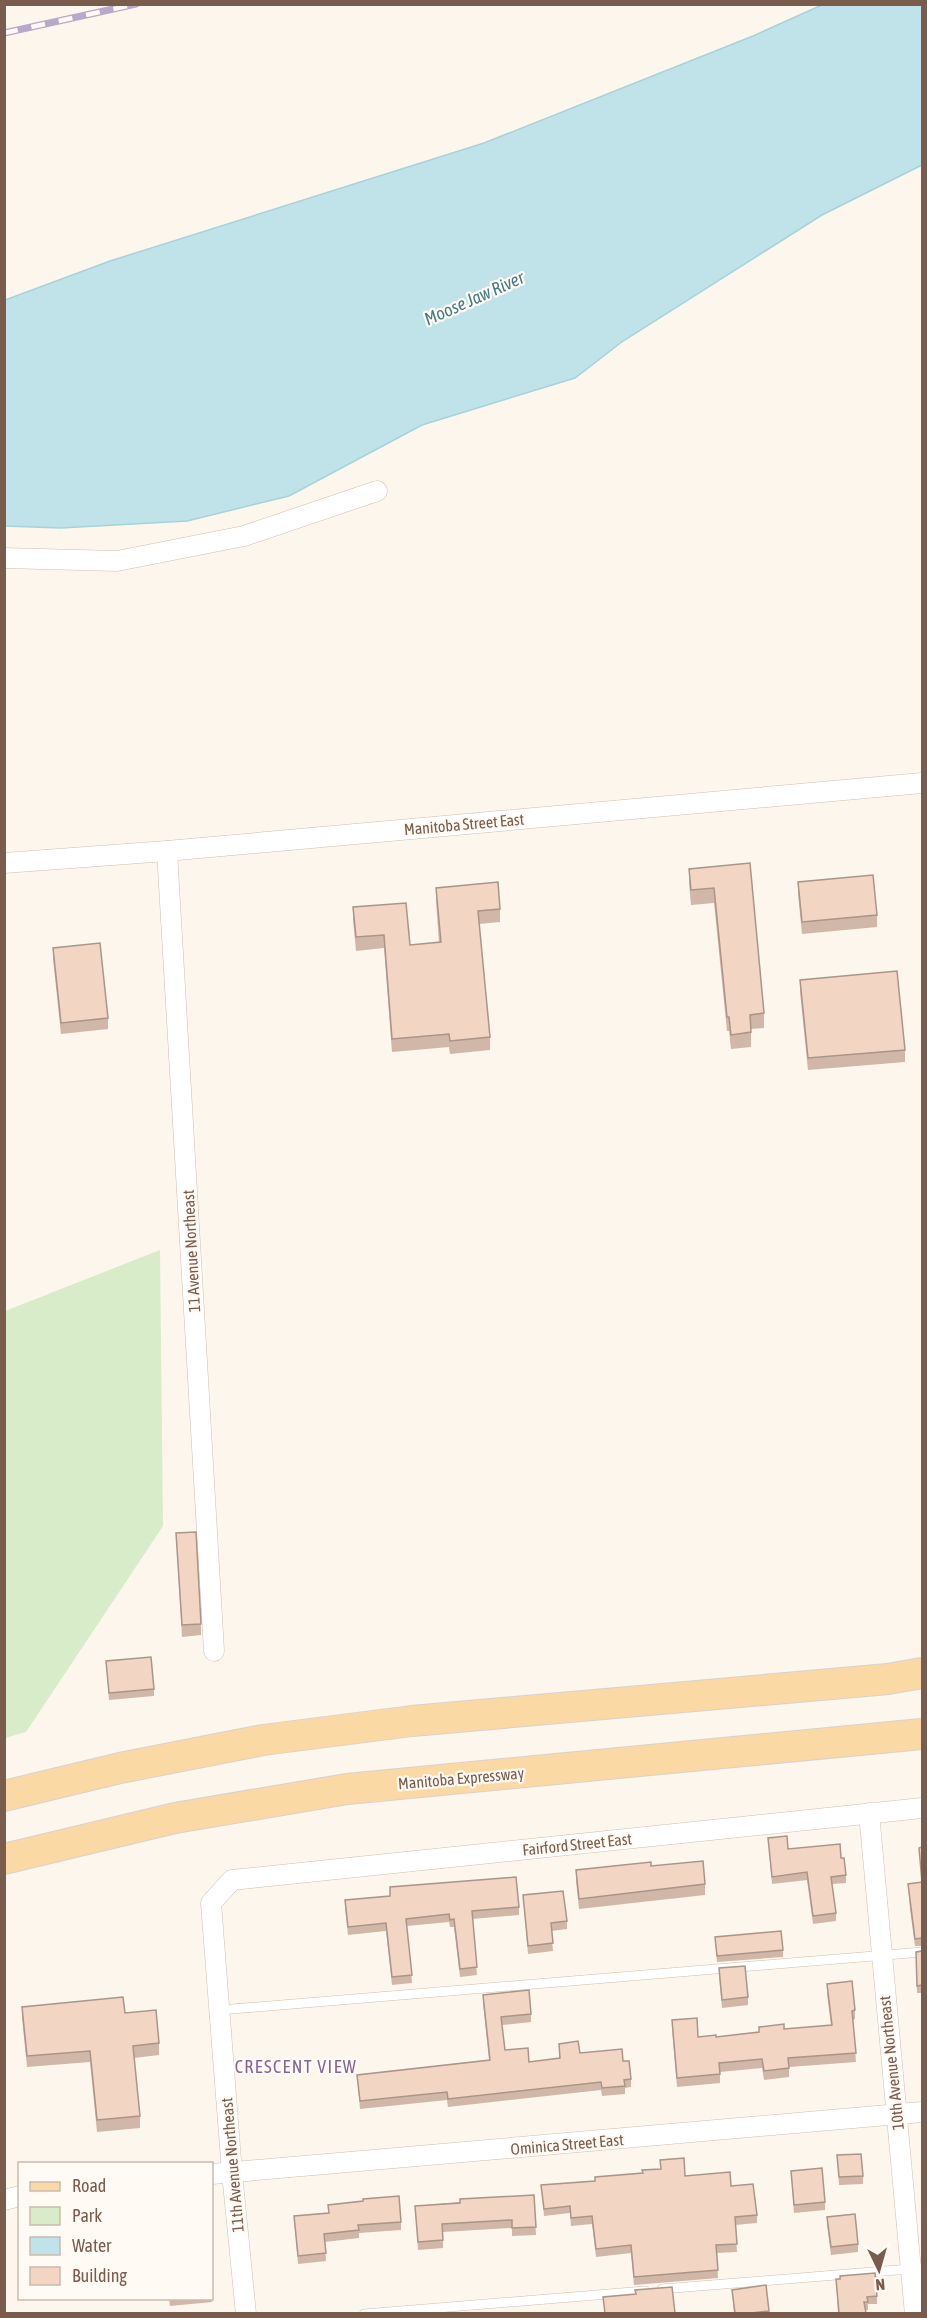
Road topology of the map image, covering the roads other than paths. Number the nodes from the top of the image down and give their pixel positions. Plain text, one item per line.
1 (377, 491) dead end
2 (4, 558) edge
3 (922, 783) edge
4 (167, 851) junction
5 (4, 862) edge
6 (214, 1651) dead end
7 (922, 1673) edge
8 (922, 1734) edge
9 (4, 1796) edge
10 (922, 1808) edge
11 (868, 1813) junction
12 (4, 1859) edge
13 (232, 1880) joint
14 (922, 1952) edge
15 (880, 1956) junction
16 (220, 2010) junction
17 (922, 2112) edge
18 (896, 2115) junction
19 (232, 2173) junction
20 (213, 2174) edge
21 (917, 2268) edge
22 (246, 2313) edge
23 (364, 2313) edge
24 (915, 2313) edge

1 - 2 street
3 - 4 street, Manitoba Street East
4 - 5 street, Manitoba Street East
4 - 6 street, 11 Avenue Northeast
7 - 9 main road
8 - 12 main road, Manitoba Expressway
10 - 11 street, Fairford Street East
11 - 13 street, Fairford Street East
11 - 15 street, 10th Avenue Northeast
13 - 16 street, 11th Avenue Northeast
14 - 15 lane
15 - 16 lane
15 - 18 street, 10th Avenue Northeast
16 - 19 street, 11th Avenue Northeast
17 - 18 street, Ominica Street East
18 - 19 street, Ominica Street East
18 - 21 street, 10th Avenue Northeast
19 - 20 street, Ominica Street East
19 - 22 street, 11th Avenue Northeast
21 - 23 lane
21 - 24 street, 10th Avenue Northeast

